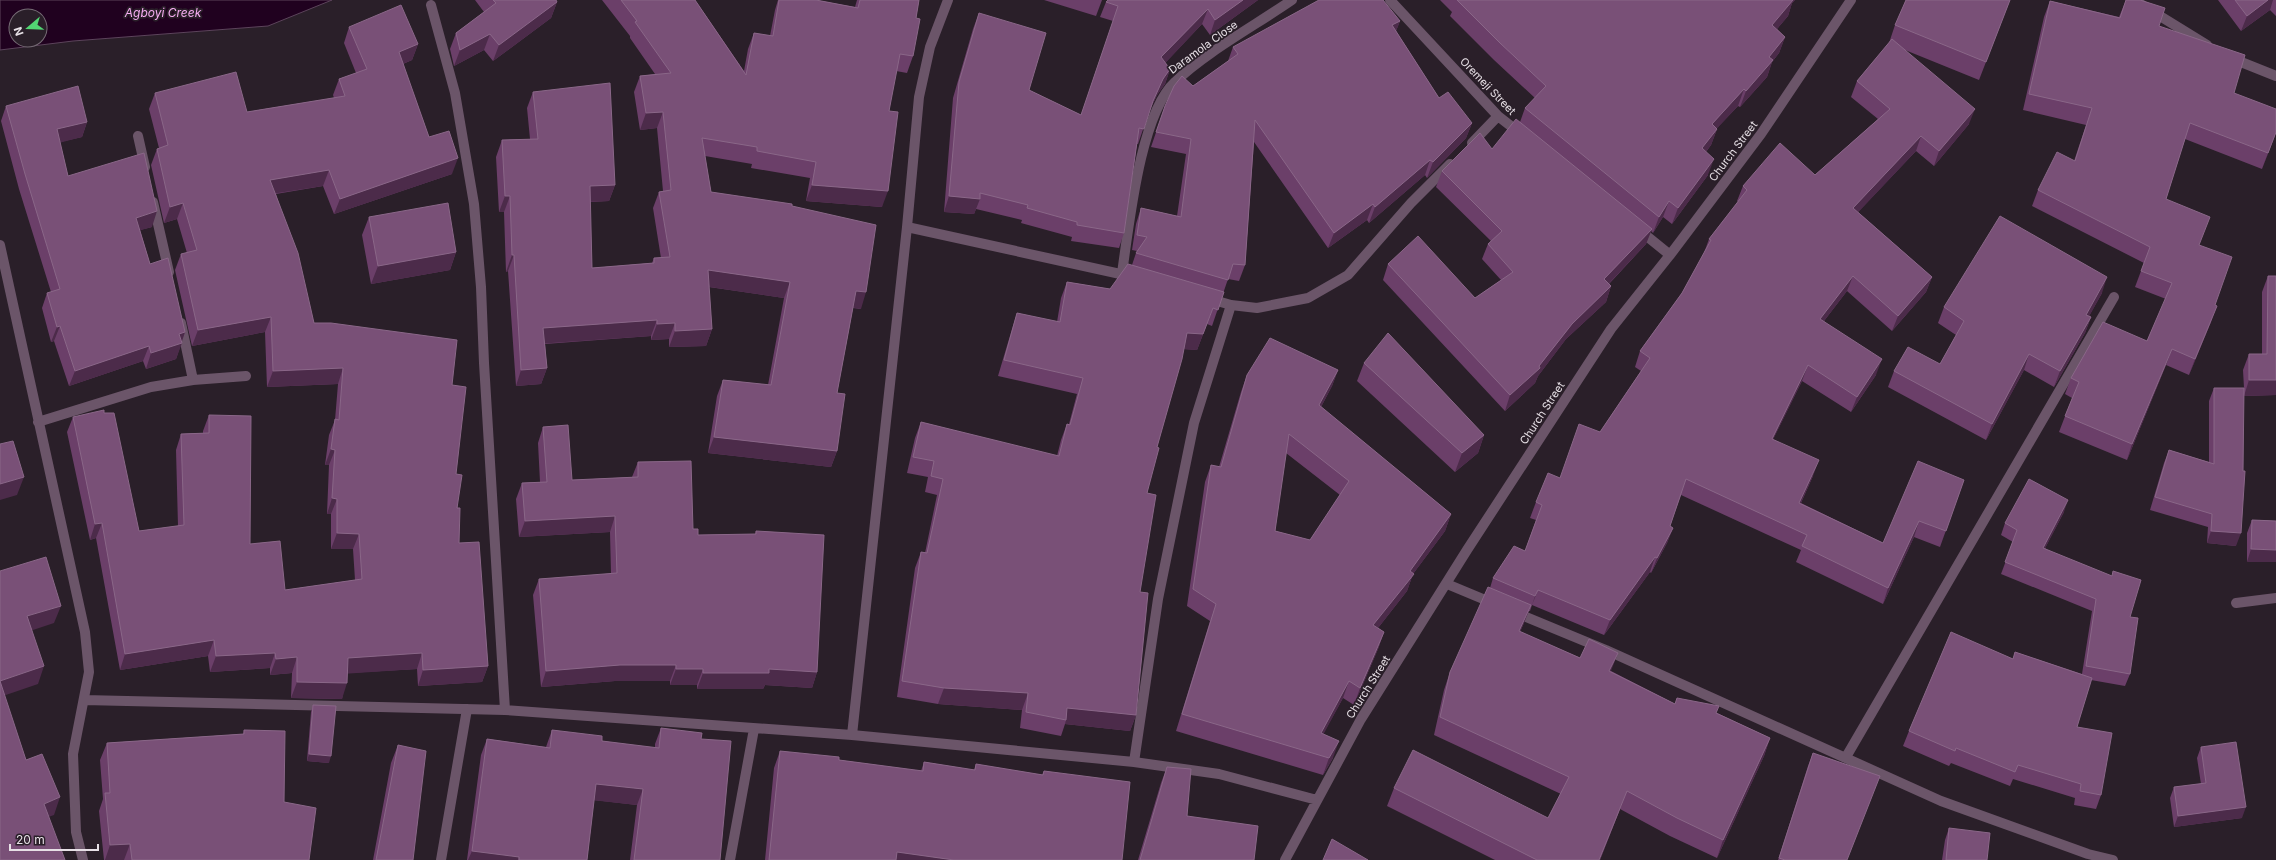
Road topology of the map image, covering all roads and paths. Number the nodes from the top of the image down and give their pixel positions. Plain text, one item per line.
1 (948, 0) edge
2 (1292, 0) edge
3 (1390, 0) edge
4 (1851, 0) edge
5 (2134, 0) edge
6 (431, 5) dead end
7 (2276, 76) edge
8 (1498, 116) junction
9 (138, 136) dead end
10 (1529, 141) edge
11 (147, 174) edge
12 (150, 190) edge
13 (1627, 220) edge
14 (907, 227) junction
15 (0, 245) edge
16 (1670, 255) junction
17 (1122, 273) junction
18 (1144, 280) edge
19 (171, 281) edge
20 (1195, 294) edge
21 (2114, 297) dead end
22 (1231, 305) junction
23 (178, 311) edge
24 (246, 376) dead end
25 (193, 380) junction
26 (38, 422) junction
27 (1447, 584) junction
28 (2276, 598) edge
29 (2236, 603) dead end
30 (84, 700) junction
31 (467, 709) junction
32 (505, 710) junction
33 (754, 729) junction
34 (852, 735) junction
35 (1846, 757) junction
36 (1134, 762) junction
37 (1317, 800) junction
38 (83, 860) edge
39 (441, 860) edge
40 (730, 860) edge
41 (1284, 860) edge
42 (2113, 860) edge

1 - 14 street
2 - 17 street, Daramola Close
3 - 8 street, Oremeji Street
4 - 16 street, Church Street
5 - 7 street
6 - 32 street
8 - 10 street, Oremeji Street
8 - 22 street
9 - 11 street
12 - 19 street
13 - 16 street
14 - 17 street
14 - 34 street
15 - 26 street
16 - 27 street, Church Street
17 - 18 street
20 - 22 street
21 - 35 street
22 - 36 street
23 - 25 street
24 - 25 street
25 - 26 street
26 - 30 street
27 - 35 street
27 - 37 street, Church Street
28 - 29 street
30 - 31 street
30 - 38 street
31 - 32 street
31 - 39 street
32 - 33 street
33 - 34 street
33 - 40 street
34 - 36 street
35 - 42 street
36 - 37 street
37 - 41 street, Church Street

